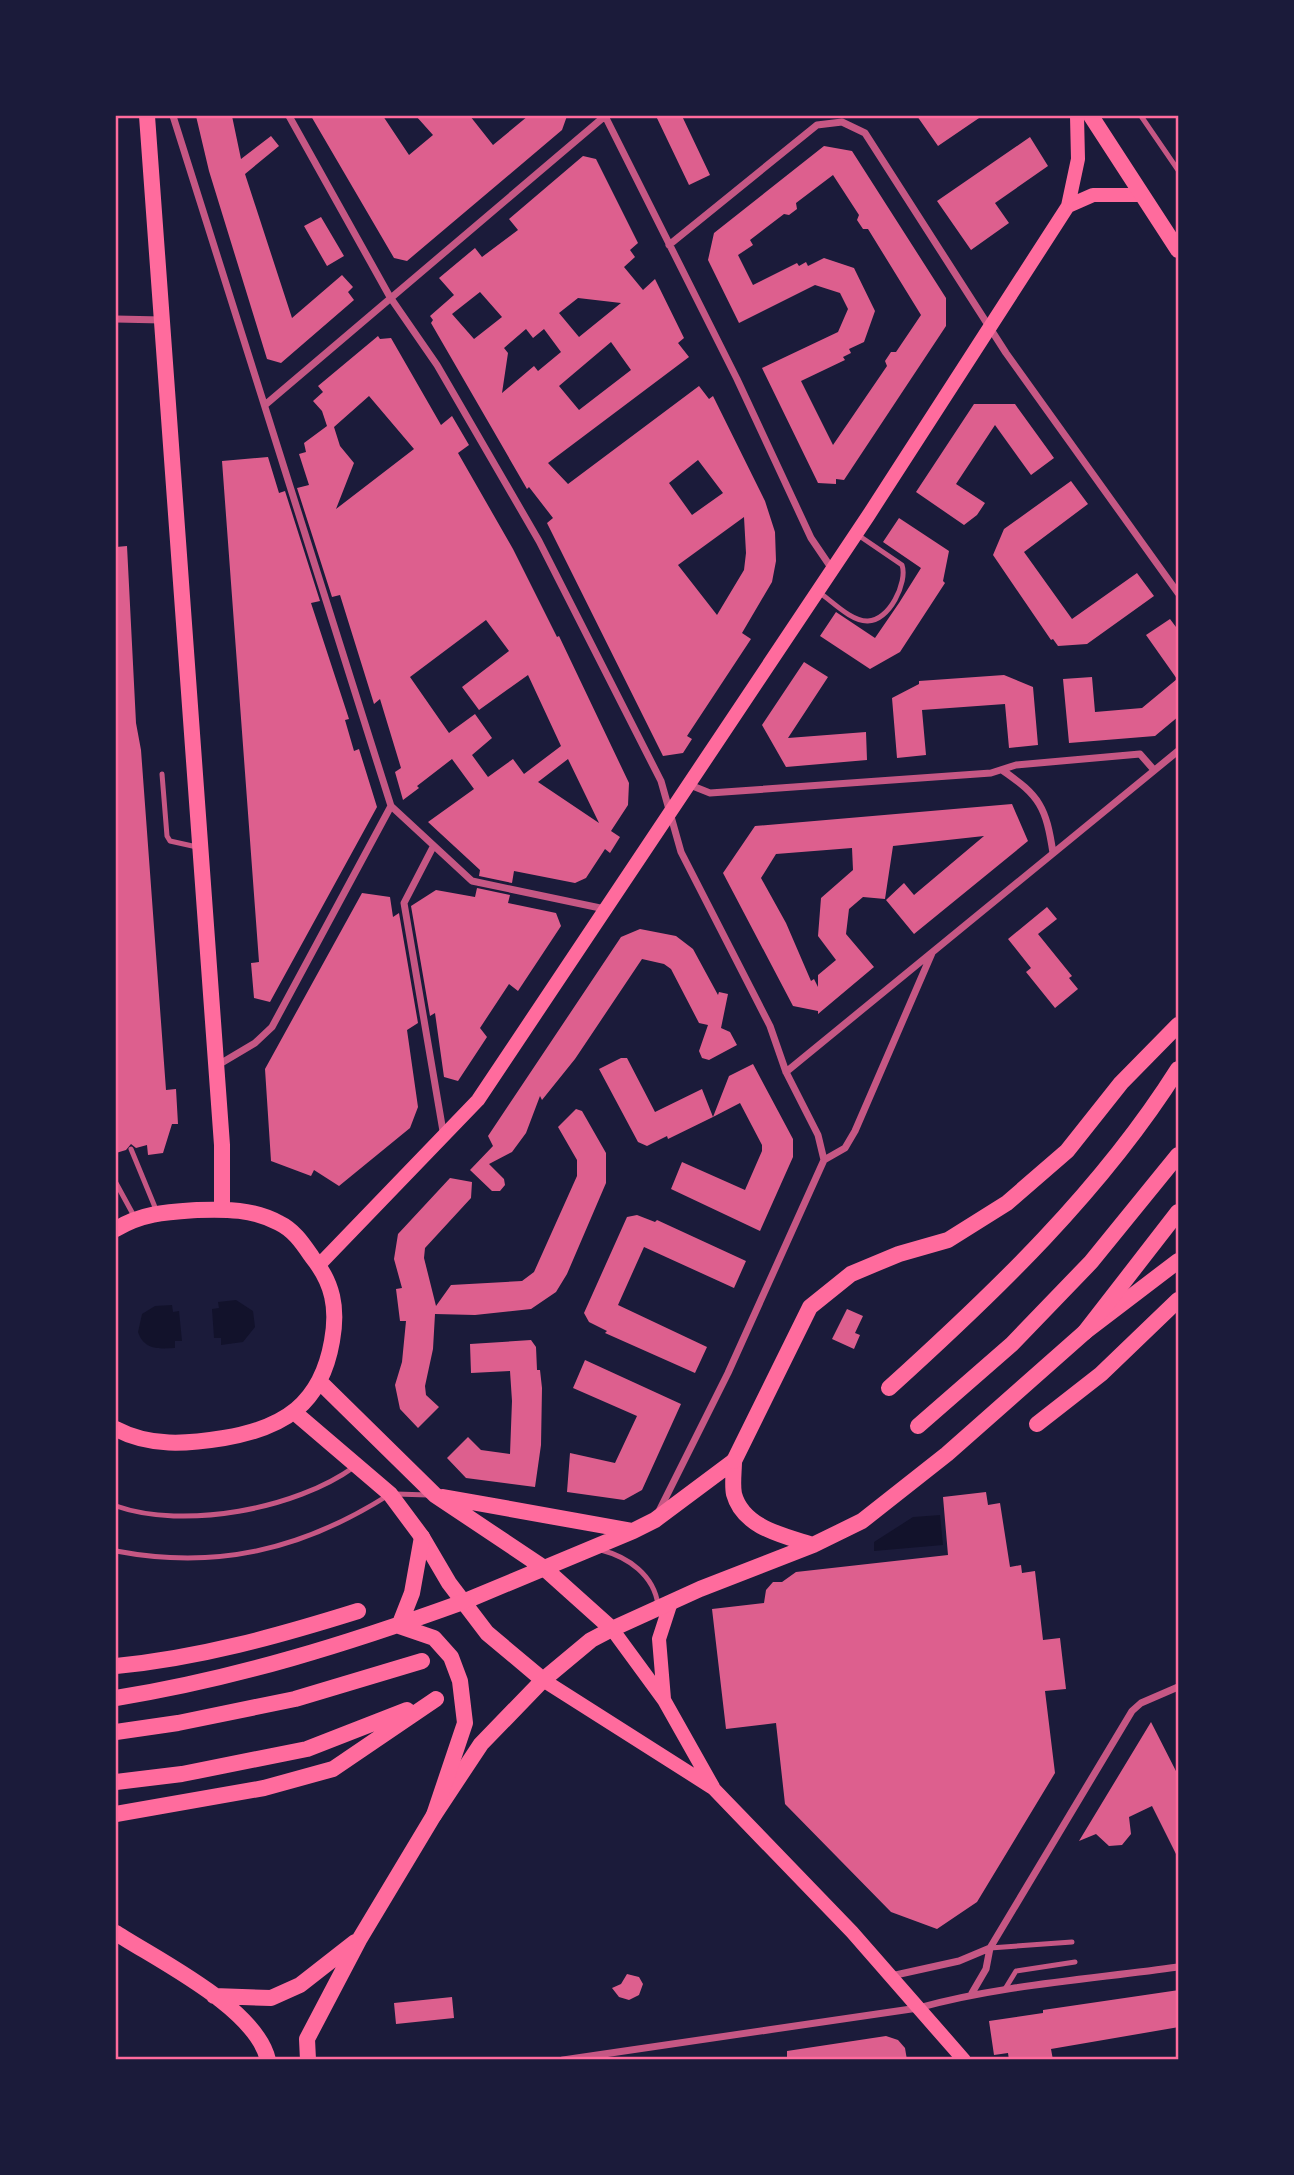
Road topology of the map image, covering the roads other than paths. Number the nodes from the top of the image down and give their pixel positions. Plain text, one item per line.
1 (148, 116) edge
2 (173, 116) edge
3 (289, 116) edge
4 (605, 116) edge
5 (1077, 116) edge
6 (1091, 116) edge
7 (1141, 116) edge
8 (1178, 170) edge
9 (1141, 195) junction
10 (1068, 206) junction
11 (669, 245) junction
12 (1178, 250) edge
13 (390, 298) junction
14 (116, 319) edge
15 (163, 320) junction
16 (991, 327) junction
17 (265, 405) junction
18 (856, 533) junction
19 (832, 569) junction
20 (818, 591) junction
21 (1178, 593) edge
22 (1178, 751) edge
23 (1002, 770) junction
24 (1154, 770) junction
25 (162, 774) dead end
26 (689, 784) junction
27 (391, 806) junction
28 (670, 814) junction
29 (433, 846) junction
30 (201, 848) junction
31 (1053, 853) junction
32 (605, 909) junction
33 (932, 953) junction
34 (1178, 1025) edge
35 (217, 1066) junction
36 (1178, 1069) edge
37 (786, 1072) junction
38 (444, 1137) junction
39 (131, 1149) dead end
40 (1178, 1155) edge
41 (824, 1160) junction
42 (116, 1182) edge
43 (222, 1209) junction
44 (157, 1212) junction
45 (1178, 1212) edge
46 (135, 1219) junction
47 (117, 1227) edge
48 (1178, 1261) edge
49 (319, 1265) junction
50 (1178, 1300) edge
51 (1085, 1332) junction
52 (320, 1382) junction
53 (888, 1388) dead end
54 (294, 1412) junction
55 (1037, 1424) dead end
56 (918, 1426) dead end
57 (116, 1429) edge
58 (734, 1461) junction
59 (356, 1466) junction
60 (390, 1494) junction
61 (435, 1496) junction
62 (116, 1507) edge
63 (655, 1520) junction
64 (633, 1531) junction
65 (422, 1537) junction
66 (813, 1545) junction
67 (594, 1548) junction
68 (116, 1552) edge
69 (651, 1566) dead end
70 (544, 1568) junction
71 (645, 1572) junction
72 (463, 1602) junction
73 (665, 1605) junction
74 (358, 1611) dead end
75 (399, 1626) junction
76 (612, 1629) junction
77 (422, 1661) dead end
78 (116, 1666) edge
79 (543, 1680) junction
80 (1178, 1687) edge
81 (116, 1698) edge
82 (664, 1700) junction
83 (116, 1732) edge
84 (116, 1783) edge
85 (713, 1788) junction
86 (116, 1814) edge
87 (434, 1815) junction
88 (116, 1933) edge
89 (359, 1940) junction
90 (1072, 1942) dead end
91 (990, 1948) junction
92 (1075, 1962) dead end
93 (1178, 1967) edge
94 (891, 1976) junction
95 (1003, 1992) junction
96 (972, 1993) junction
97 (214, 1996) junction
98 (918, 2008) junction
99 (268, 2060) edge
100 (308, 2060) edge
101 (563, 2060) edge
102 (964, 2060) edge

1 - 15 main road
2 - 17 street
3 - 13 street
4 - 11 street
4 - 13 street
5 - 10 main road
6 - 9 main road
7 - 8 lane
9 - 10 main road
9 - 12 main road
10 - 16 main road
11 - 16 street
11 - 19 street
13 - 17 street
13 - 28 street
14 - 15 street
15 - 30 main road
16 - 18 main road
16 - 21 street
17 - 27 street
18 - 19 main road
18 - 20 lane
19 - 20 main road
20 - 26 main road
22 - 24 street
23 - 24 street
23 - 26 street
23 - 31 street
24 - 31 street
25 - 30 lane
26 - 28 main road
27 - 29 street
27 - 35 street
28 - 32 main road
28 - 37 street
29 - 32 street
29 - 38 street
30 - 35 main road
31 - 33 street
32 - 38 main road
33 - 37 street
33 - 41 street
34 - 58 main road
35 - 43 main road
36 - 53 main road
37 - 41 street
38 - 49 main road
39 - 44 lane
40 - 56 main road
41 - 63 street
42 - 46 lane
43 - 44 main road
43 - 49 main road
44 - 46 main road
45 - 51 main road
46 - 47 main road
48 - 51 main road
49 - 52 main road
50 - 55 main road
51 - 66 main road
52 - 54 main road
52 - 61 main road
54 - 57 main road
54 - 59 main road
58 - 63 main road
58 - 66 main road
59 - 60 main road
59 - 62 lane
60 - 61 lane
60 - 65 main road
60 - 68 lane
61 - 64 main road
61 - 70 main road
63 - 64 main road
64 - 67 main road
65 - 72 main road
65 - 75 main road
66 - 73 main road
67 - 70 main road
67 - 71 lane
69 - 71 lane
70 - 72 main road
70 - 76 main road
71 - 73 lane
72 - 75 main road
72 - 79 main road
73 - 76 main road
73 - 82 main road
74 - 78 main road
75 - 81 main road
75 - 87 main road
76 - 79 main road
76 - 82 main road
77 - 83 main road
79 - 85 main road
79 - 87 main road
80 - 91 street
82 - 85 main road
84 - 86 main road
85 - 94 main road
87 - 89 main road
88 - 97 main road
89 - 97 main road
89 - 100 main road
90 - 91 lane
91 - 94 street
91 - 96 street
92 - 95 lane
93 - 95 street
94 - 98 main road
95 - 96 street
96 - 98 street
97 - 99 main road
98 - 101 street
98 - 102 main road

